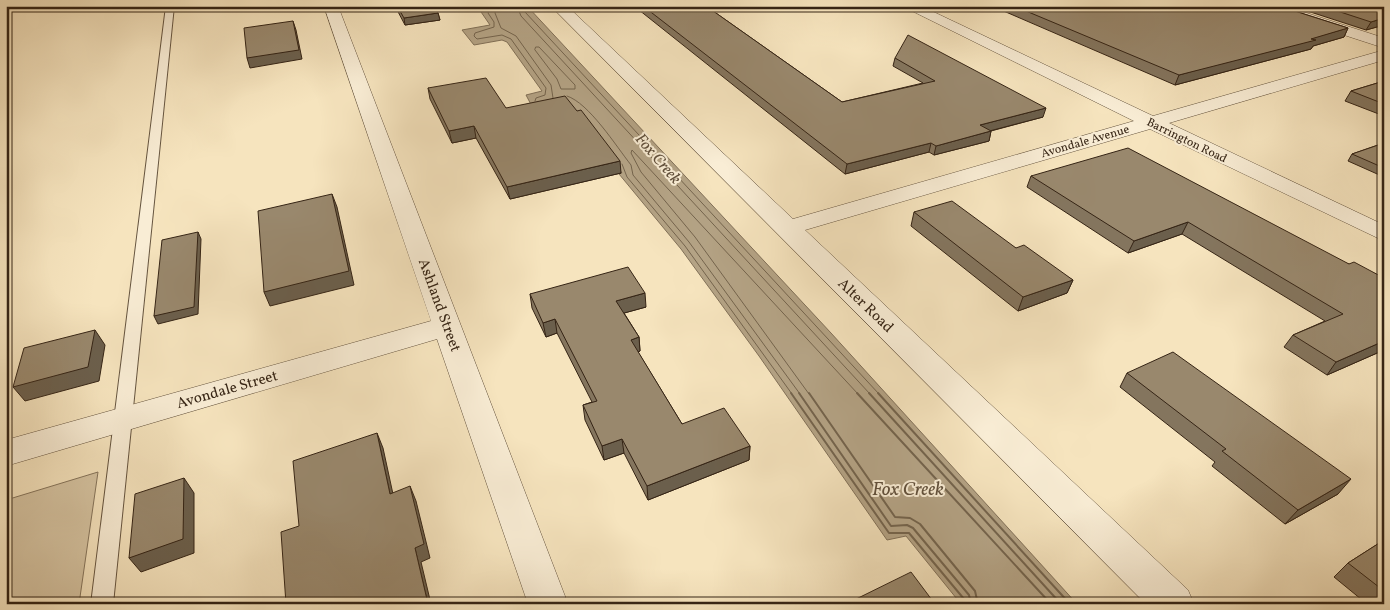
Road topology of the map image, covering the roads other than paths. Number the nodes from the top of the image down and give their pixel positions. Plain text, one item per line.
1 (170, 6) edge
2 (331, 6) edge
3 (558, 6) edge
4 (909, 6) edge
5 (1269, 6) edge
6 (1384, 43) edge
7 (1384, 55) edge
8 (1150, 122) junction
9 (786, 228) junction
10 (1384, 234) edge
11 (447, 326) junction
12 (123, 419) junction
13 (6, 453) edge
14 (102, 604) edge
15 (548, 604) edge
16 (1174, 604) edge

1 - 12 lane
2 - 11 street, Ashland Street
3 - 9 street, Alter Road
4 - 8 street, Barrington Road
5 - 6 street
7 - 8 street, Avondale Avenue
8 - 9 street, Avondale Avenue
8 - 10 street, Barrington Road
9 - 16 street, Alter Road
11 - 12 street, Avondale Street
11 - 15 street, Ashland Street
12 - 13 street, Avondale Street
12 - 14 lane

